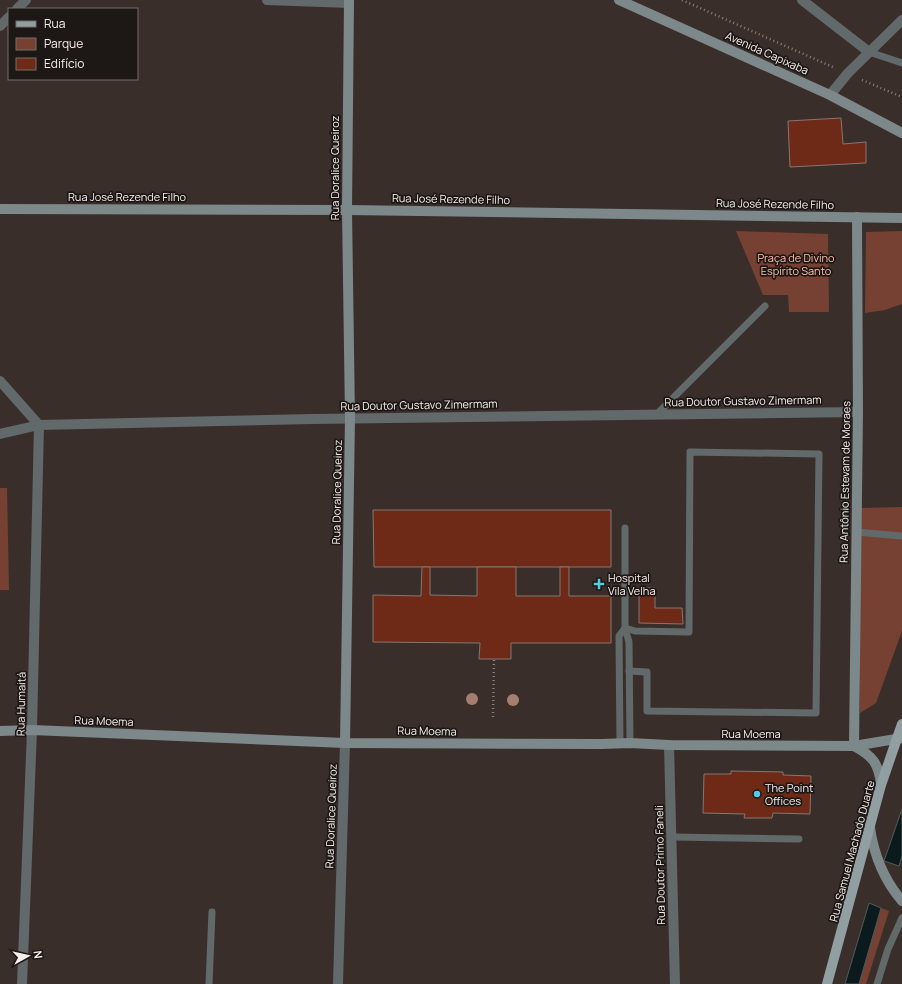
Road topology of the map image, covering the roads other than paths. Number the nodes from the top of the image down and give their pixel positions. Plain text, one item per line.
1 (26, 0) edge
2 (267, 0) edge
3 (619, 0) edge
4 (802, 0) edge
5 (349, 2) edge
6 (18, 8) edge
7 (8, 18) edge
8 (902, 20) edge
9 (0, 26) edge
10 (869, 52) junction
11 (902, 63) edge
12 (830, 95) junction
13 (902, 133) edge
14 (0, 209) edge
15 (347, 210) junction
16 (858, 217) junction
17 (902, 218) edge
18 (765, 306) dead end
19 (0, 381) edge
20 (858, 412) junction
21 (657, 414) junction
22 (350, 418) junction
23 (39, 425) junction
24 (0, 434) edge
25 (625, 528) dead end
26 (856, 532) junction
27 (902, 536) edge
28 (625, 628) junction
29 (629, 672) junction
30 (902, 724) edge
31 (0, 730) edge
32 (32, 730) junction
33 (899, 738) edge
34 (345, 743) junction
35 (625, 743) junction
36 (669, 745) junction
37 (854, 746) junction
38 (882, 785) junction
39 (870, 828) junction
40 (672, 837) junction
41 (799, 839) dead end
42 (902, 900) edge
43 (212, 912) dead end
44 (902, 918) edge
45 (22, 984) edge
46 (209, 984) edge
47 (338, 984) edge
48 (675, 984) edge
49 (827, 984) edge
50 (877, 984) edge

1 - 6 street
2 - 5 street
3 - 12 street, Avenida Capixaba
4 - 10 street
5 - 15 street, Rua Doralice Queiroz
7 - 9 street
8 - 10 street
10 - 11 lane
10 - 12 street
12 - 13 street, Avenida Capixaba
14 - 15 street, Rua José Rezende Filho
15 - 16 street, Rua José Rezende Filho
15 - 22 street, Rua Doralice Queiroz
16 - 17 street, Rua José Rezende Filho
16 - 20 street, Rua Antônio Estevam de Moraes
18 - 21 lane
19 - 23 street
20 - 21 street, Rua Doutor Gustavo Zimermam
20 - 26 street, Rua Antônio Estevam de Moraes
21 - 22 street, Rua Doutor Gustavo Zimermam
22 - 23 street, Rua Doutor Gustavo Zimermam
22 - 34 street, Rua Doralice Queiroz
23 - 24 street, Rua Doutor Gustavo Zimermam
23 - 32 street, Rua Humaitá
25 - 28 lane
26 - 27 lane
26 - 37 street, Rua Antônio Estevam de Moraes
28 - 29 lane
28 - 29 lane
28 - 35 lane
29 - 35 lane
30 - 33 main road, Rua Samuel Machado Duarte
31 - 32 street, Rua Moema
32 - 34 street, Rua Moema
32 - 45 street, Rua Humaitá
33 - 37 street, Rua Moema
33 - 38 main road, Rua Samuel Machado Duarte
34 - 35 street, Rua Moema
34 - 47 street, Rua Doralice Queiroz
35 - 36 street, Rua Moema
36 - 37 street, Rua Moema
36 - 40 street, Rua Doutor Primo Faneli
37 - 38 street
38 - 39 main road, Rua Samuel Machado Duarte
39 - 42 street
39 - 49 main road, Rua Samuel Machado Duarte
40 - 41 lane
40 - 48 street, Rua Doutor Primo Faneli
43 - 46 lane
44 - 50 lane

